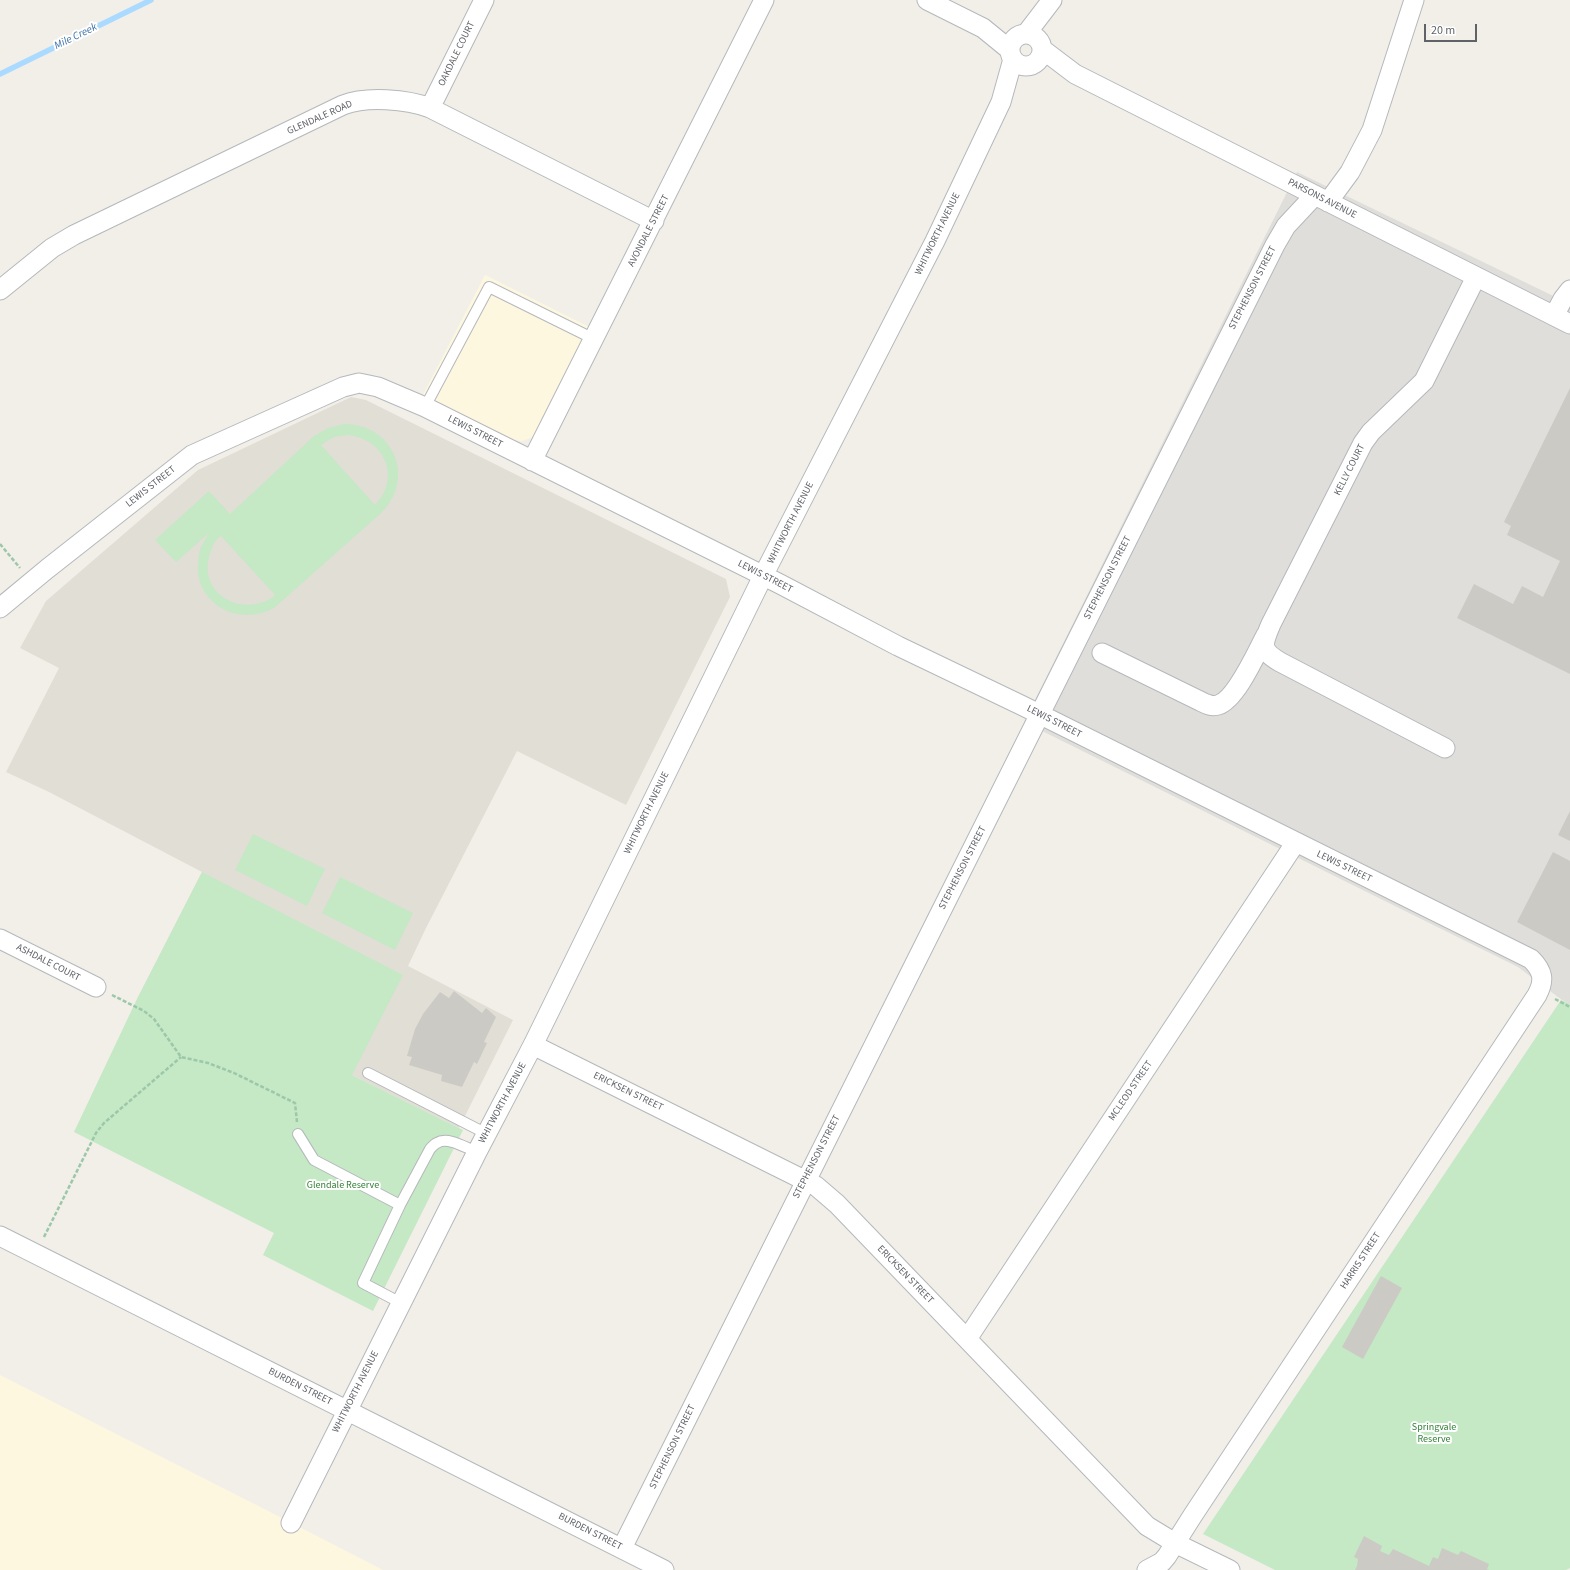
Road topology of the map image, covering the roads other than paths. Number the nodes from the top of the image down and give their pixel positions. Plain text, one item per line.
1 (484, 0) edge
2 (764, 0) edge
3 (927, 0) edge
4 (1414, 0) edge
5 (1051, 1) edge
6 (1027, 50) junction
7 (430, 108) junction
8 (1321, 198) junction
9 (654, 222) junction
10 (1476, 276) junction
11 (0, 290) edge
12 (1570, 290) edge
13 (1566, 321) edge
14 (594, 338) junction
15 (425, 407) junction
16 (532, 461) junction
17 (763, 576) junction
18 (0, 608) edge
19 (1266, 635) junction
20 (1102, 653) dead end
21 (1039, 715) junction
22 (1445, 748) dead end
23 (1296, 842) junction
24 (0, 939) edge
25 (1542, 978) joint
26 (96, 987) road end
27 (533, 1045) junction
28 (368, 1073) dead end
29 (298, 1134) road end
30 (486, 1134) junction
31 (476, 1152) junction
32 (806, 1180) junction
33 (400, 1205) junction
34 (0, 1236) edge
35 (401, 1303) junction
36 (967, 1339) junction
37 (347, 1410) junction
38 (291, 1523) dead end
39 (1175, 1543) junction
40 (622, 1548) junction
41 (664, 1570) edge
42 (1147, 1570) edge
43 (1230, 1570) edge

1 - 7 street, OAKDALE COURT
2 - 9 street, AVONDALE STREET
3 - 6 street, PARSONS AVENUE
4 - 8 street, STEPHENSON STREET
5 - 6 street, WHITWORTH AVENUE
6 - 8 street, PARSONS AVENUE
6 - 17 street, WHITWORTH AVENUE
7 - 9 street, GLENDALE ROAD
7 - 11 street, GLENDALE ROAD
8 - 10 street, PARSONS AVENUE
8 - 21 street, STEPHENSON STREET
9 - 14 street, AVONDALE STREET
10 - 13 street, PARSONS AVENUE
10 - 19 street, KELLY COURT
12 - 13 street
14 - 15 lane
14 - 16 street, AVONDALE STREET
15 - 16 street, LEWIS STREET
15 - 18 street, LEWIS STREET
16 - 17 street, LEWIS STREET
17 - 21 street, LEWIS STREET
17 - 27 street, WHITWORTH AVENUE
19 - 20 street, KELLY COURT
19 - 22 street
21 - 23 street, LEWIS STREET
21 - 32 street, STEPHENSON STREET
23 - 25 street, LEWIS STREET
23 - 36 street, MCLEOD STREET
24 - 26 street, ASHDALE COURT
25 - 39 street, HARRIS STREET
27 - 30 street, WHITWORTH AVENUE
27 - 32 street, ERICKSEN STREET
28 - 30 lane
29 - 33 lane
30 - 31 street, WHITWORTH AVENUE
31 - 33 lane
31 - 35 street, WHITWORTH AVENUE
32 - 36 street, ERICKSEN STREET
32 - 40 street, STEPHENSON STREET
33 - 35 lane
34 - 37 street, BURDEN STREET
35 - 37 street, WHITWORTH AVENUE
36 - 39 street, ERICKSEN STREET
37 - 38 street, WHITWORTH AVENUE
37 - 40 street, BURDEN STREET
39 - 42 street
39 - 43 street, ERICKSEN STREET
40 - 41 street, BURDEN STREET

